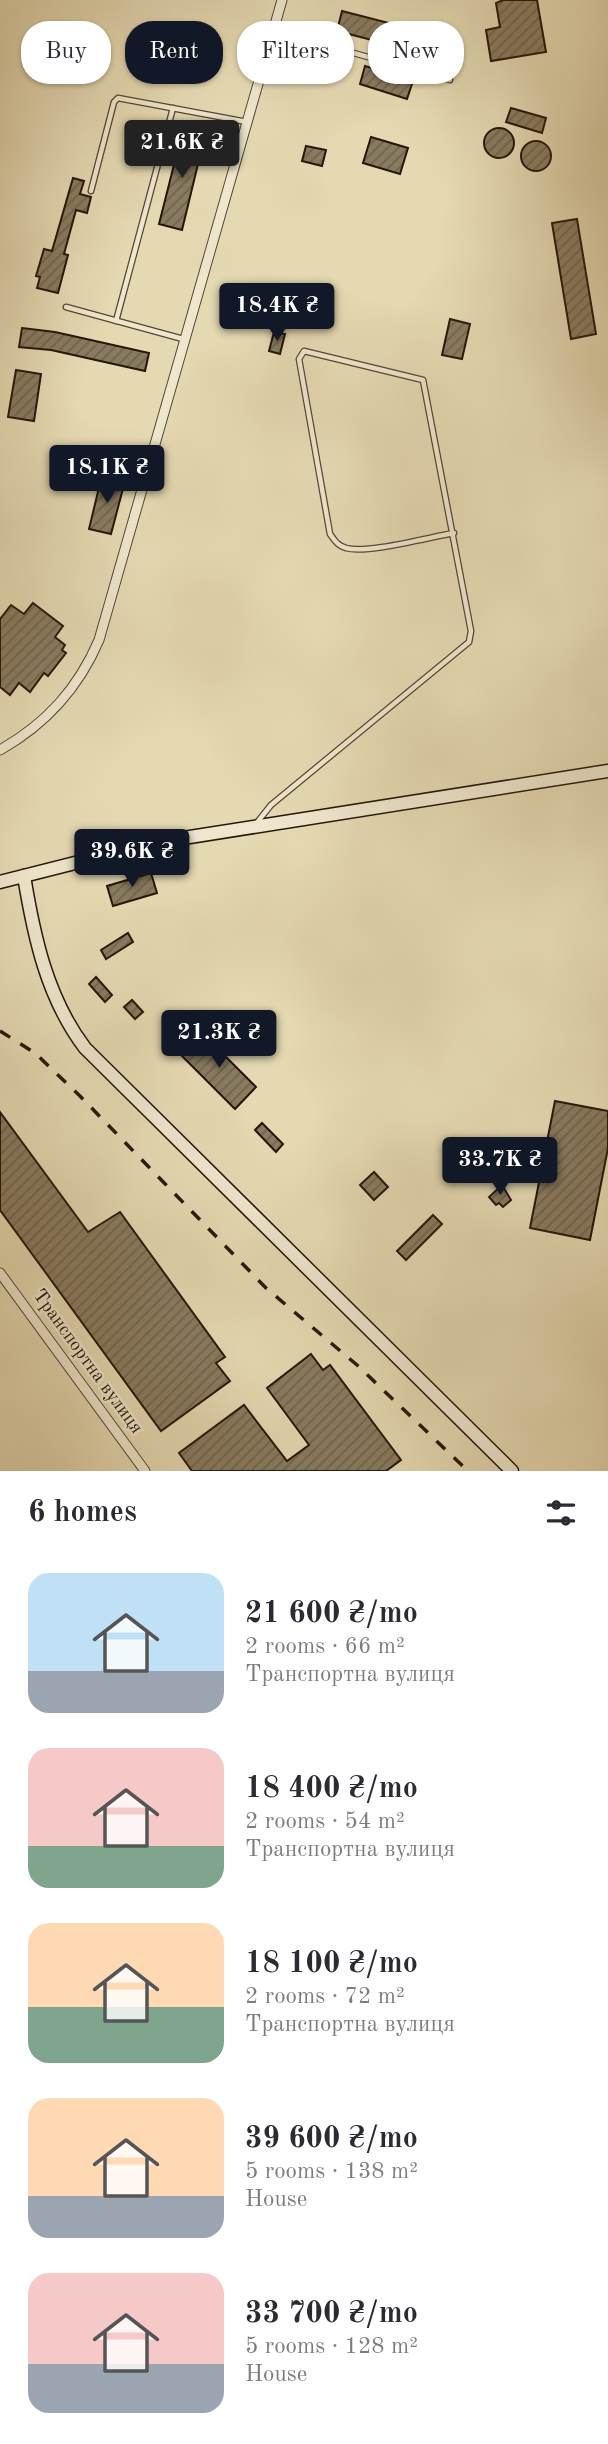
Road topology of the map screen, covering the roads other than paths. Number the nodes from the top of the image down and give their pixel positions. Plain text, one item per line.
1 (282, 0) edge
2 (276, 21) edge
3 (258, 84) edge
4 (173, 107) junction
5 (247, 122) junction
6 (91, 191) dead end
7 (66, 307) dead end
8 (116, 321) junction
9 (184, 340) junction
10 (454, 533) junction
11 (0, 750) edge
12 (608, 771) edge
13 (255, 825) junction
14 (24, 876) junction
15 (0, 882) edge
16 (0, 1273) edge
17 (145, 1471) edge
18 (512, 1471) edge

1 - 2 street
3 - 5 street
4 - 5 lane
4 - 6 lane
4 - 8 lane
5 - 9 street
7 - 8 lane
8 - 9 lane
9 - 11 street
10 - 10 lane
10 - 13 lane
12 - 13 street
13 - 14 street
14 - 15 street
14 - 18 street
16 - 17 street, Транспортна вулиця

